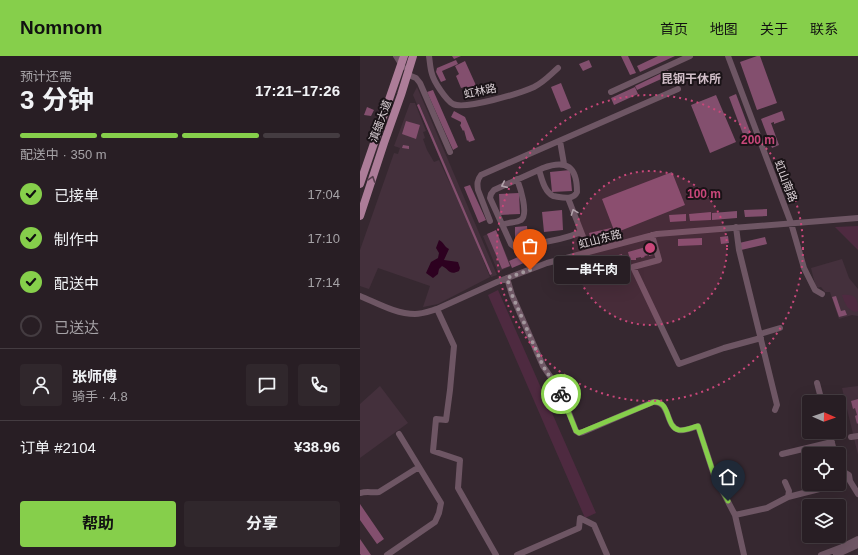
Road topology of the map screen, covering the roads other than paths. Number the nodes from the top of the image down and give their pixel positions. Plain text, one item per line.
1 (396, 56) edge
2 (404, 56) edge
3 (414, 56) edge
4 (429, 56) edge
5 (690, 56) edge
6 (728, 56) edge
7 (402, 64) junction
8 (558, 68) dead end
9 (409, 76) junction
10 (678, 89) dead end
11 (610, 92) dead end
12 (388, 102) junction
13 (397, 106) junction
14 (560, 141) junction
15 (450, 152) dead end
16 (564, 164) junction
17 (539, 170) junction
18 (517, 180) junction
19 (360, 184) edge
20 (568, 198) junction
21 (360, 216) edge
22 (858, 218) edge
23 (490, 222) dead end
24 (791, 223) junction
25 (502, 225) junction
26 (736, 227) junction
27 (581, 232) junction
28 (652, 235) junction
29 (590, 252) junction
30 (507, 278) junction
31 (822, 294) dead end
32 (360, 296) edge
33 (437, 309) junction
34 (780, 328) dead end
35 (760, 336) junction
36 (817, 383) dead end
37 (820, 395) edge
38 (775, 410) dead end
39 (399, 434) dead end
40 (858, 436) edge
41 (851, 437) dead end
42 (831, 439) edge
43 (832, 442) junction
44 (833, 447) edge
45 (782, 454) dead end
46 (418, 467) junction
47 (846, 473) edge
48 (850, 481) junction
49 (785, 482) dead end
50 (846, 482) edge
51 (812, 491) edge
52 (360, 493) edge
53 (858, 494) edge
54 (788, 497) junction
55 (735, 515) junction
56 (858, 539) edge
57 (858, 544) edge
58 (387, 555) edge
59 (496, 555) edge
60 (517, 555) edge
61 (607, 555) edge
62 (744, 555) edge
63 (820, 555) edge
64 (836, 555) edge

1 - 7 street
2 - 7 main road, 滇缅大道
3 - 9 main road, 滇缅大道
4 - 8 street, 虹林路
5 - 11 street
6 - 24 street, 虹山南路
7 - 9 street
7 - 12 main road, 滇缅大道
9 - 13 main road, 滇缅大道
9 - 15 street
10 - 14 street
12 - 13 main road
12 - 19 main road, 滇缅大道
21 -> 13 main road, 滇缅大道
14 - 16 street
14 - 23 street
16 - 17 street
16 - 20 street
17 - 18 street
17 - 20 street
18 - 25 street
18 -> 25 street
27 -> 20 street
22 - 24 street, 虹山东路
24 - 26 street, 虹山东路
24 - 31 street, 虹山南路
25 - 27 street
26 - 28 street, 虹山东路
26 - 35 street
27 - 29 street
28 - 29 street, 虹山东路
28 - 35 street
29 - 30 street, 虹山东路
30 - 33 street, 虹山东路
30 - 55 street
32 - 33 street, 虹山东路
33 - 59 street
34 - 35 street
35 - 38 street
36 - 37 street
39 - 46 street
40 - 41 street
42 - 43 street
43 - 44 street
43 - 45 street
46 - 52 street
46 - 58 street
47 - 48 street
48 - 50 street
48 - 53 street
49 - 54 street
51 - 54 street
54 - 55 street
55 - 62 street
56 - 63 street
57 - 64 street
60 - 61 street

